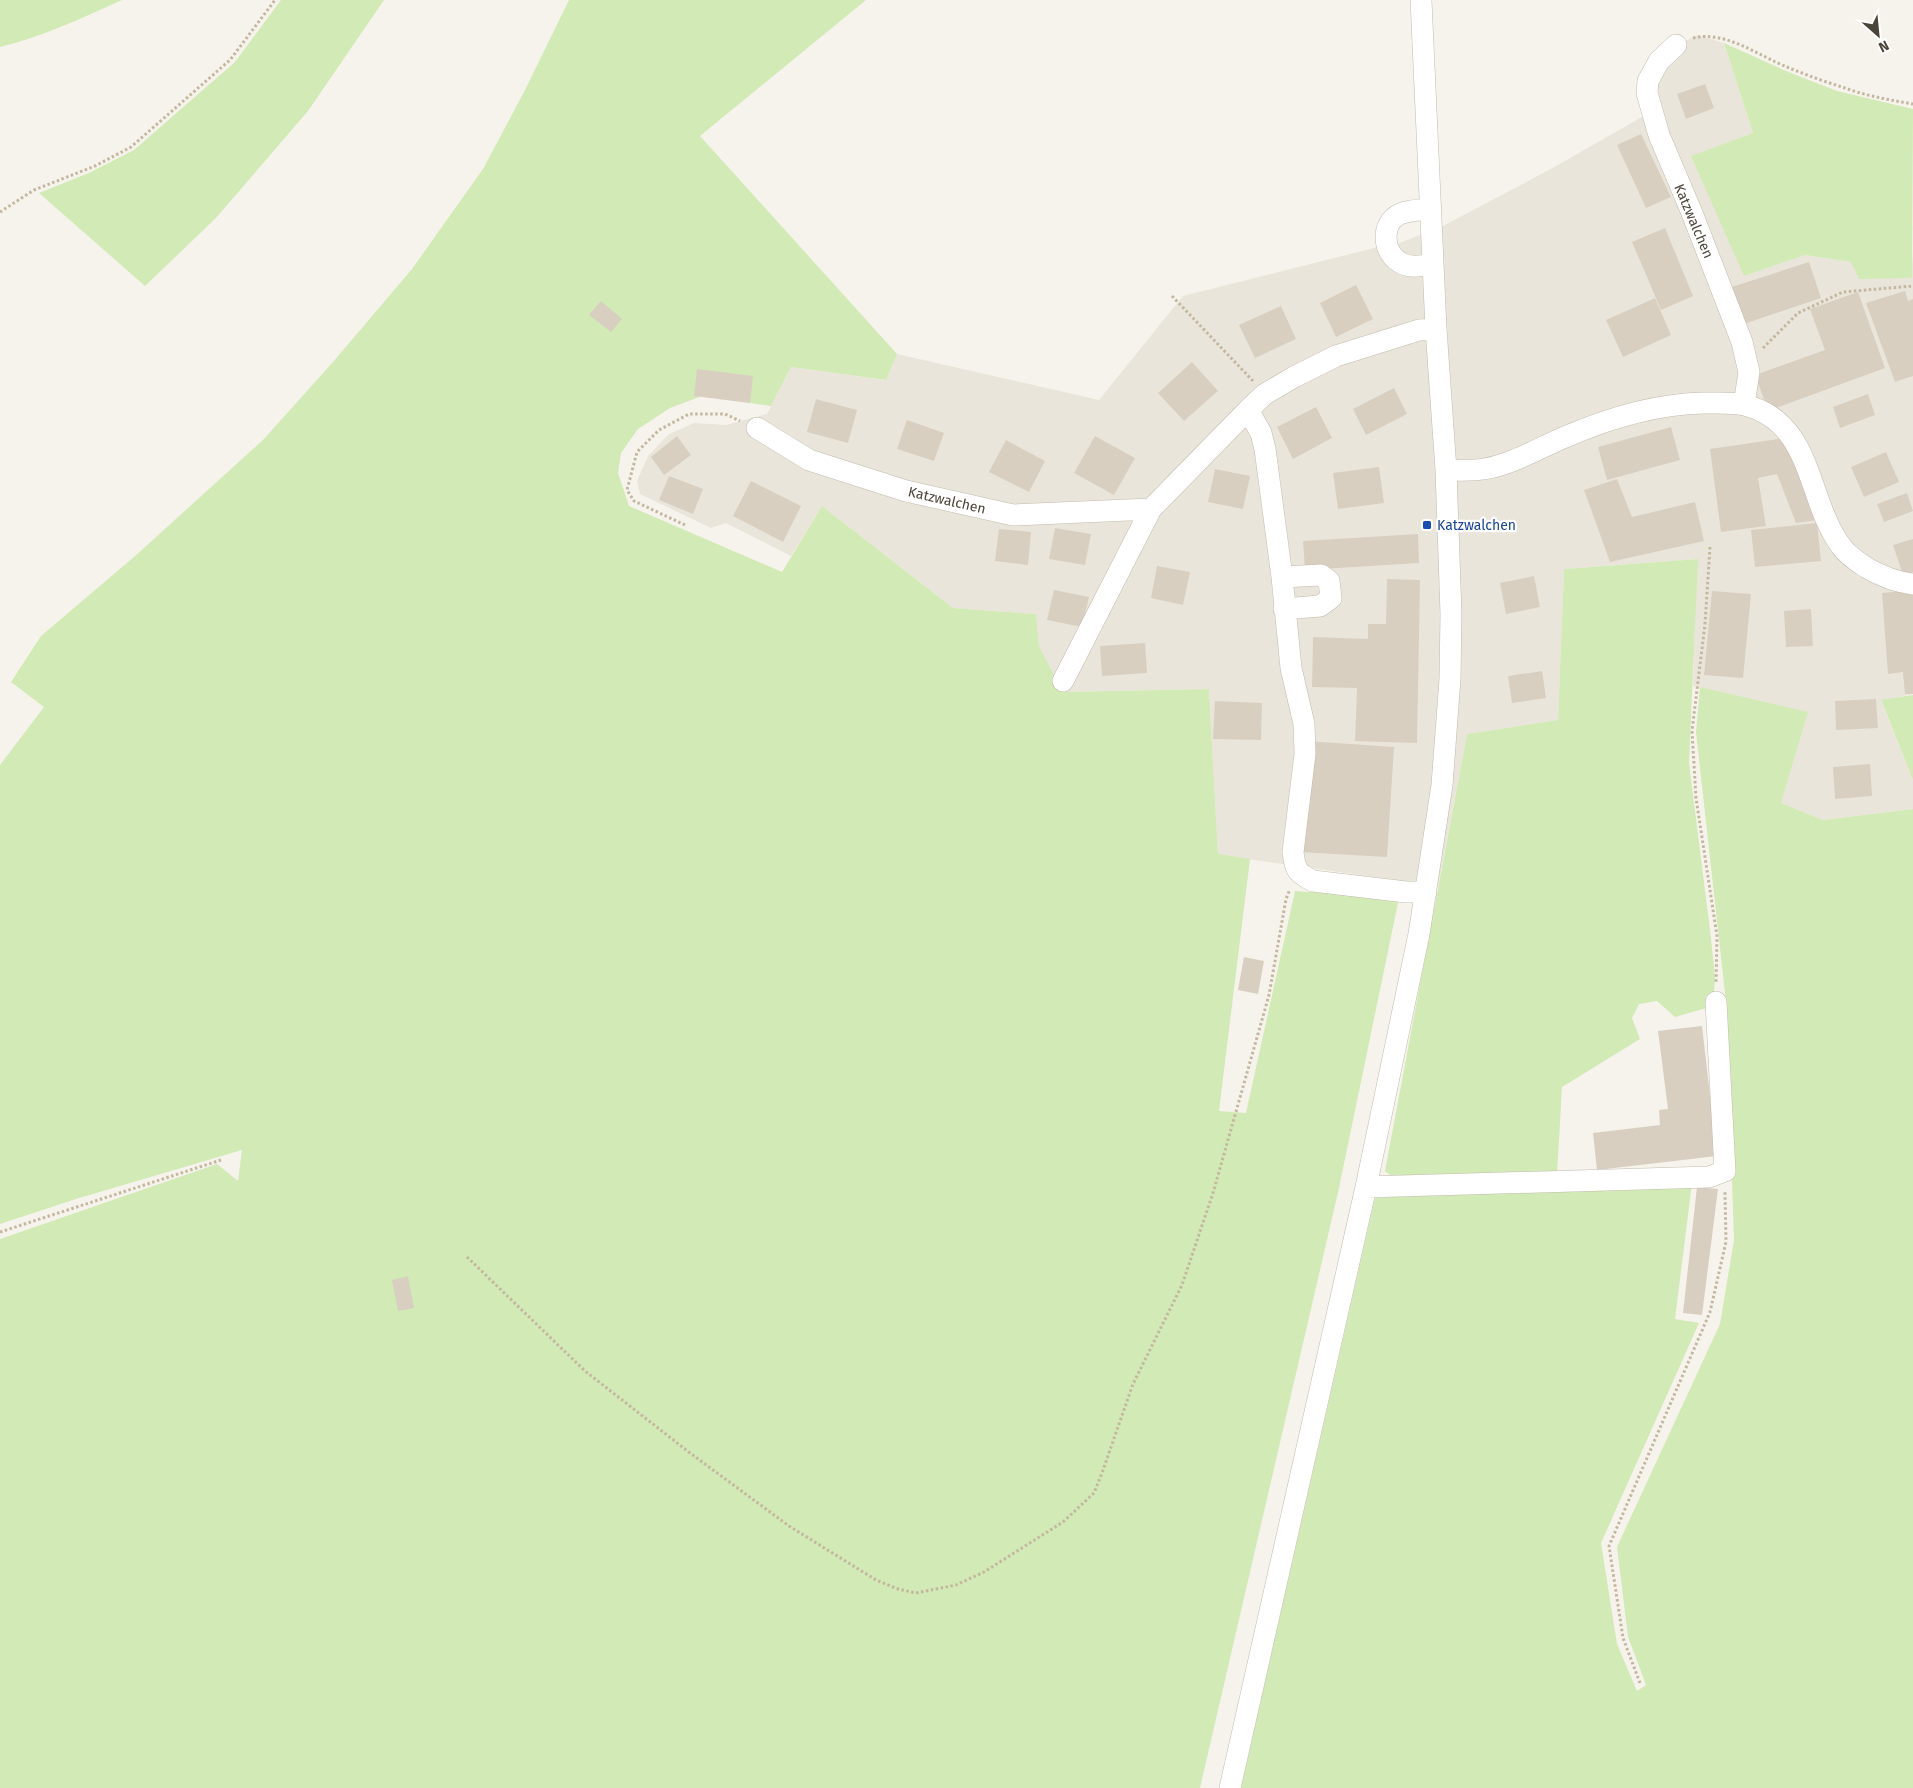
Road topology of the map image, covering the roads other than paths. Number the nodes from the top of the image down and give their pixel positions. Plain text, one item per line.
1 (1421, 0) edge
2 (1676, 45) road end
3 (1431, 209) junction
4 (1433, 264) junction
5 (1436, 329) junction
6 (1744, 405) junction
7 (1248, 410) junction
8 (757, 428) road end
9 (1446, 470) junction
10 (1151, 508) junction
11 (1282, 577) junction
12 (1913, 584) edge
13 (1284, 609) junction
14 (1063, 681) dead end
15 (1426, 892) junction
16 (1716, 1002) road end
17 (1366, 1187) junction
18 (1230, 1788) edge

1 - 3 street
2 - 6 street, Katzwalchen
3 - 4 street
3 - 4 street
4 - 5 street
5 - 7 street
5 - 9 street
6 - 9 street
6 - 12 street
7 - 10 street
7 - 11 street
8 - 10 street, Katzwalchen
9 - 15 street
10 - 14 street
11 - 13 street
11 - 13 street
13 - 15 street
15 - 17 street
16 - 17 street
17 - 18 street

